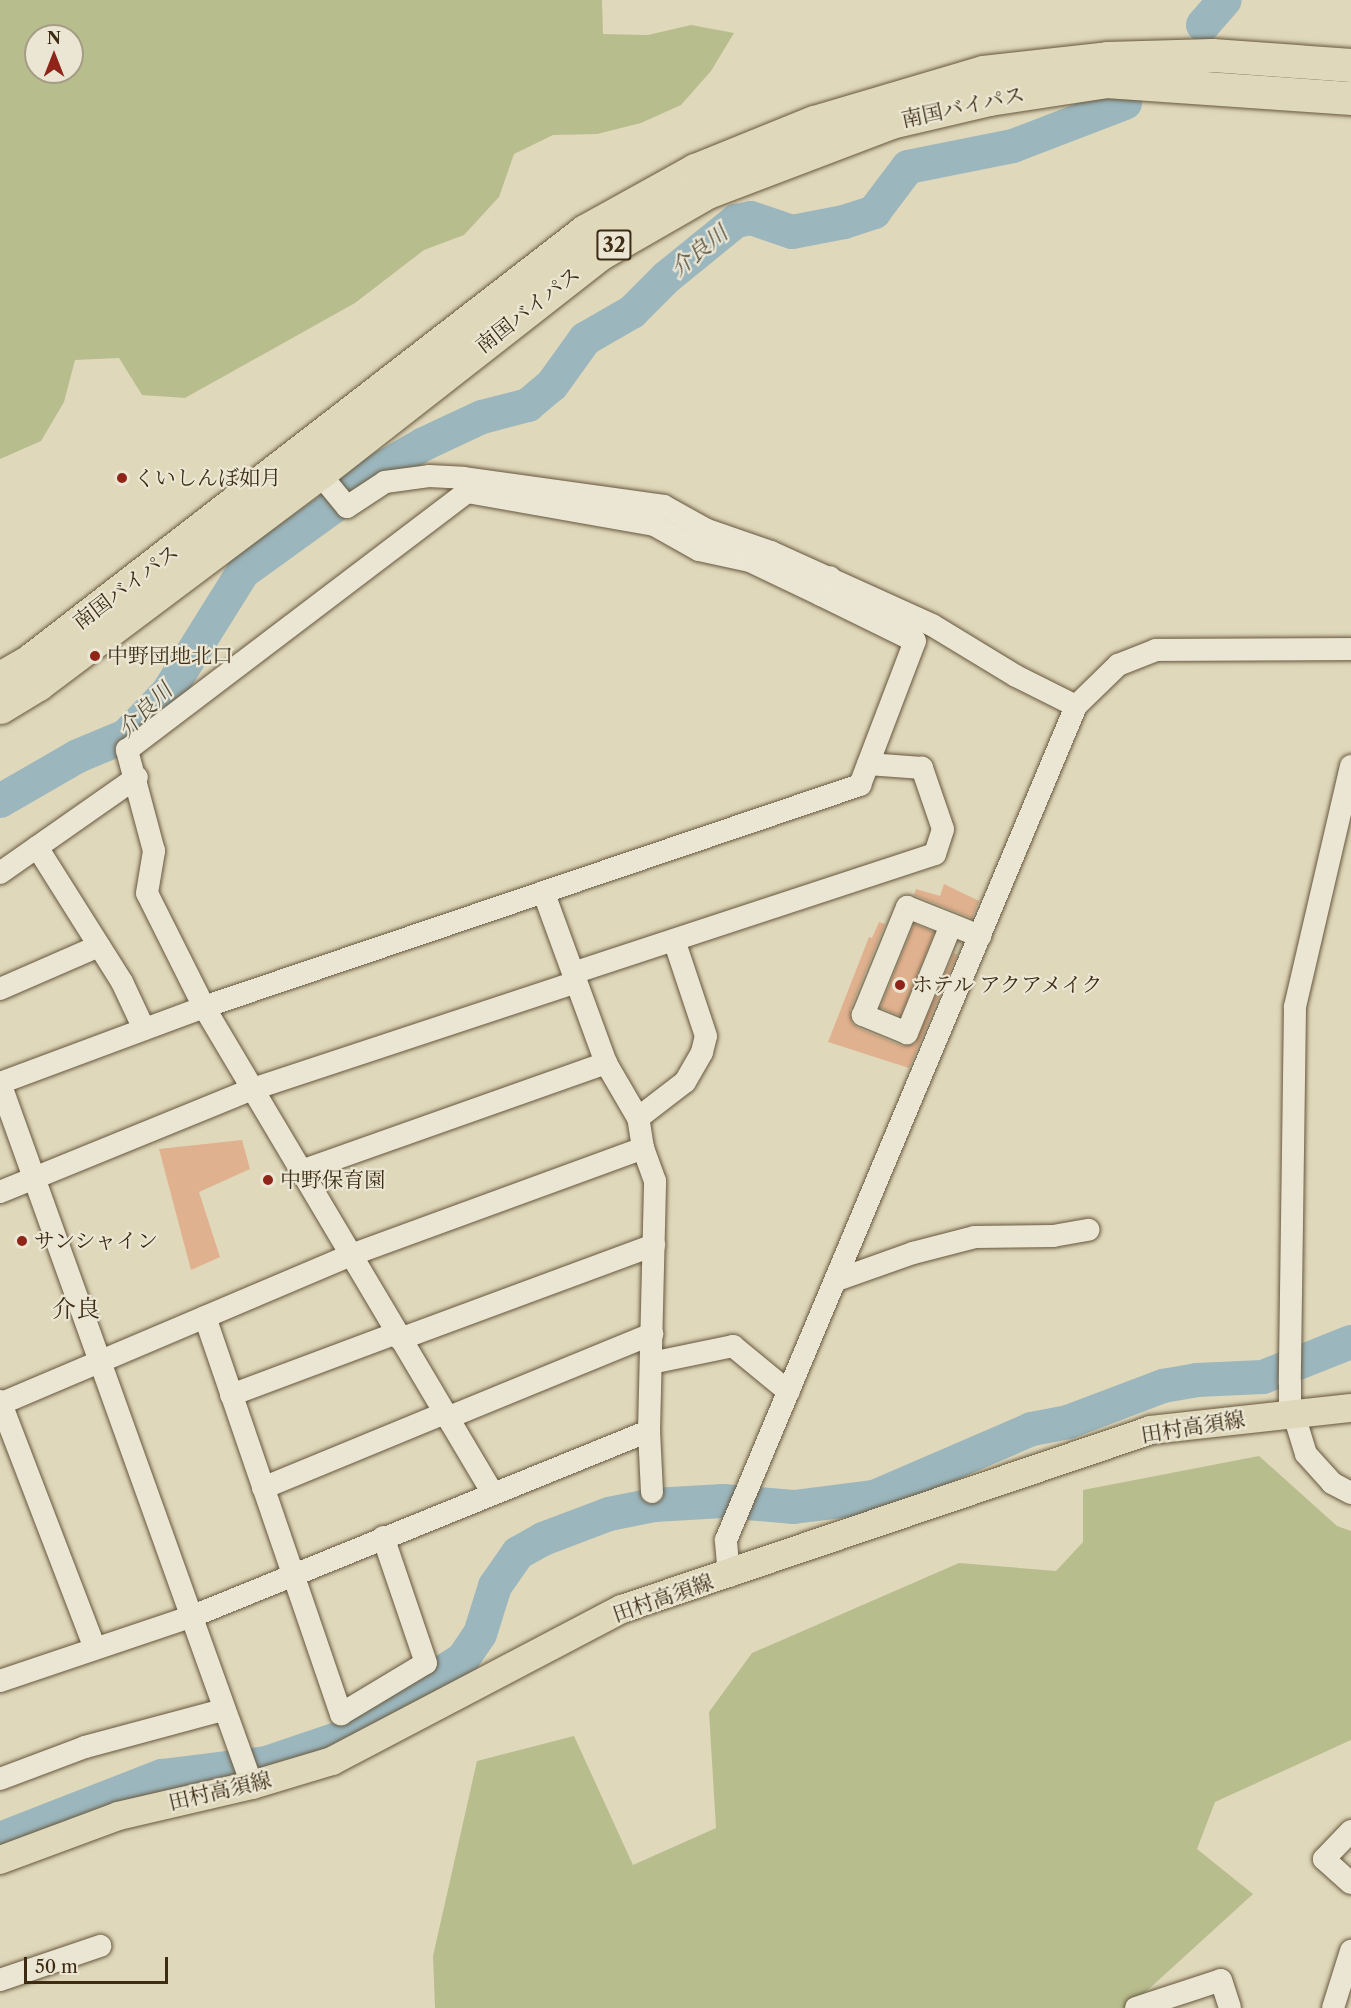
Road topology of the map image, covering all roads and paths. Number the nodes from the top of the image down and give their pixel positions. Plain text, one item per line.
1 (1351, 66) edge
2 (1351, 98) edge
3 (319, 473) junction
4 (825, 586) junction
5 (1351, 649) edge
6 (0, 678) edge
7 (1076, 706) junction
8 (0, 707) edge
9 (868, 764) junction
10 (1351, 765) edge
11 (137, 777) junction
12 (37, 847) junction
13 (0, 873) edge
14 (544, 894) junction
15 (951, 925) junction
16 (980, 936) junction
17 (674, 940) junction
18 (99, 946) junction
19 (575, 977) junction
20 (0, 989) edge
21 (204, 1007) junction
22 (144, 1029) junction
23 (606, 1063) junction
24 (0, 1083) edge
25 (253, 1089) junction
26 (638, 1118) junction
27 (643, 1148) junction
28 (301, 1171) junction
29 (34, 1175) junction
30 (0, 1192) edge
31 (1088, 1230) dead end
32 (654, 1245) junction
33 (351, 1255) junction
34 (837, 1280) junction
35 (205, 1317) junction
36 (651, 1334) junction
37 (399, 1336) junction
38 (100, 1361) junction
39 (651, 1363) junction
40 (789, 1392) junction
41 (231, 1395) junction
42 (0, 1403) edge
43 (1351, 1408) edge
44 (1293, 1412) junction
45 (446, 1415) junction
46 (649, 1431) junction
47 (263, 1488) junction
48 (492, 1492) junction
49 (651, 1492) dead end
50 (1351, 1492) edge
51 (383, 1537) junction
52 (292, 1575) junction
53 (729, 1576) junction
54 (193, 1616) junction
55 (95, 1648) junction
56 (0, 1681) edge
57 (223, 1710) junction
58 (247, 1773) junction
59 (0, 1779) edge
60 (1351, 1831) edge
61 (0, 1860) edge
62 (1351, 1883) edge
63 (100, 1946) dead end
64 (1351, 1951) edge
65 (0, 1980) edge
66 (1136, 2008) edge
67 (1230, 2008) edge
68 (1333, 2008) edge

1 - 6 highway, 南国バイパス / 32
2 - 3 highway, 南国バイパス / 32
3 - 4 street
3 - 8 highway, 南国バイパス / 32
4 - 7 street
4 - 9 street
4 - 11 street
5 - 7 street
7 - 16 street
9 - 14 street
9 - 17 street
10 - 44 street
11 - 12 street
11 - 21 street
12 - 13 street
12 - 18 street
14 - 19 street
14 - 21 street
15 - 15 street
15 - 16 street
16 - 34 street
17 - 19 street
17 - 26 street
18 - 20 street
18 - 22 street
19 - 23 street
19 - 25 street
21 - 22 street
21 - 25 street
22 - 24 street
23 - 26 street
23 - 28 street
24 - 29 street
25 - 28 street
25 - 29 street
26 - 27 street
27 - 32 street
27 - 33 street
28 - 33 street
29 - 30 street
29 - 38 street
31 - 34 street
32 - 36 street
32 - 37 street
33 - 35 street
33 - 37 street
34 - 40 street
35 - 38 street
35 - 41 street
36 - 39 street
36 - 45 street
37 - 41 street
37 - 45 street
38 - 42 street
38 - 54 street
39 - 40 street
39 - 46 street
40 - 53 street
41 - 47 street
42 - 55 street
43 - 44 main road, 田村高須線
44 - 50 street
44 - 53 main road, 田村高須線
45 - 47 street
45 - 48 street
46 - 48 street
46 - 49 street
47 - 52 street
48 - 51 street
51 - 52 street
51 - 52 street
52 - 54 street
53 - 58 main road, 田村高須線
54 - 55 street
54 - 57 street
55 - 56 street
57 - 58 street
57 - 59 street
58 - 61 main road, 田村高須線
60 - 62 street
63 - 65 street
64 - 68 street
66 - 67 street

